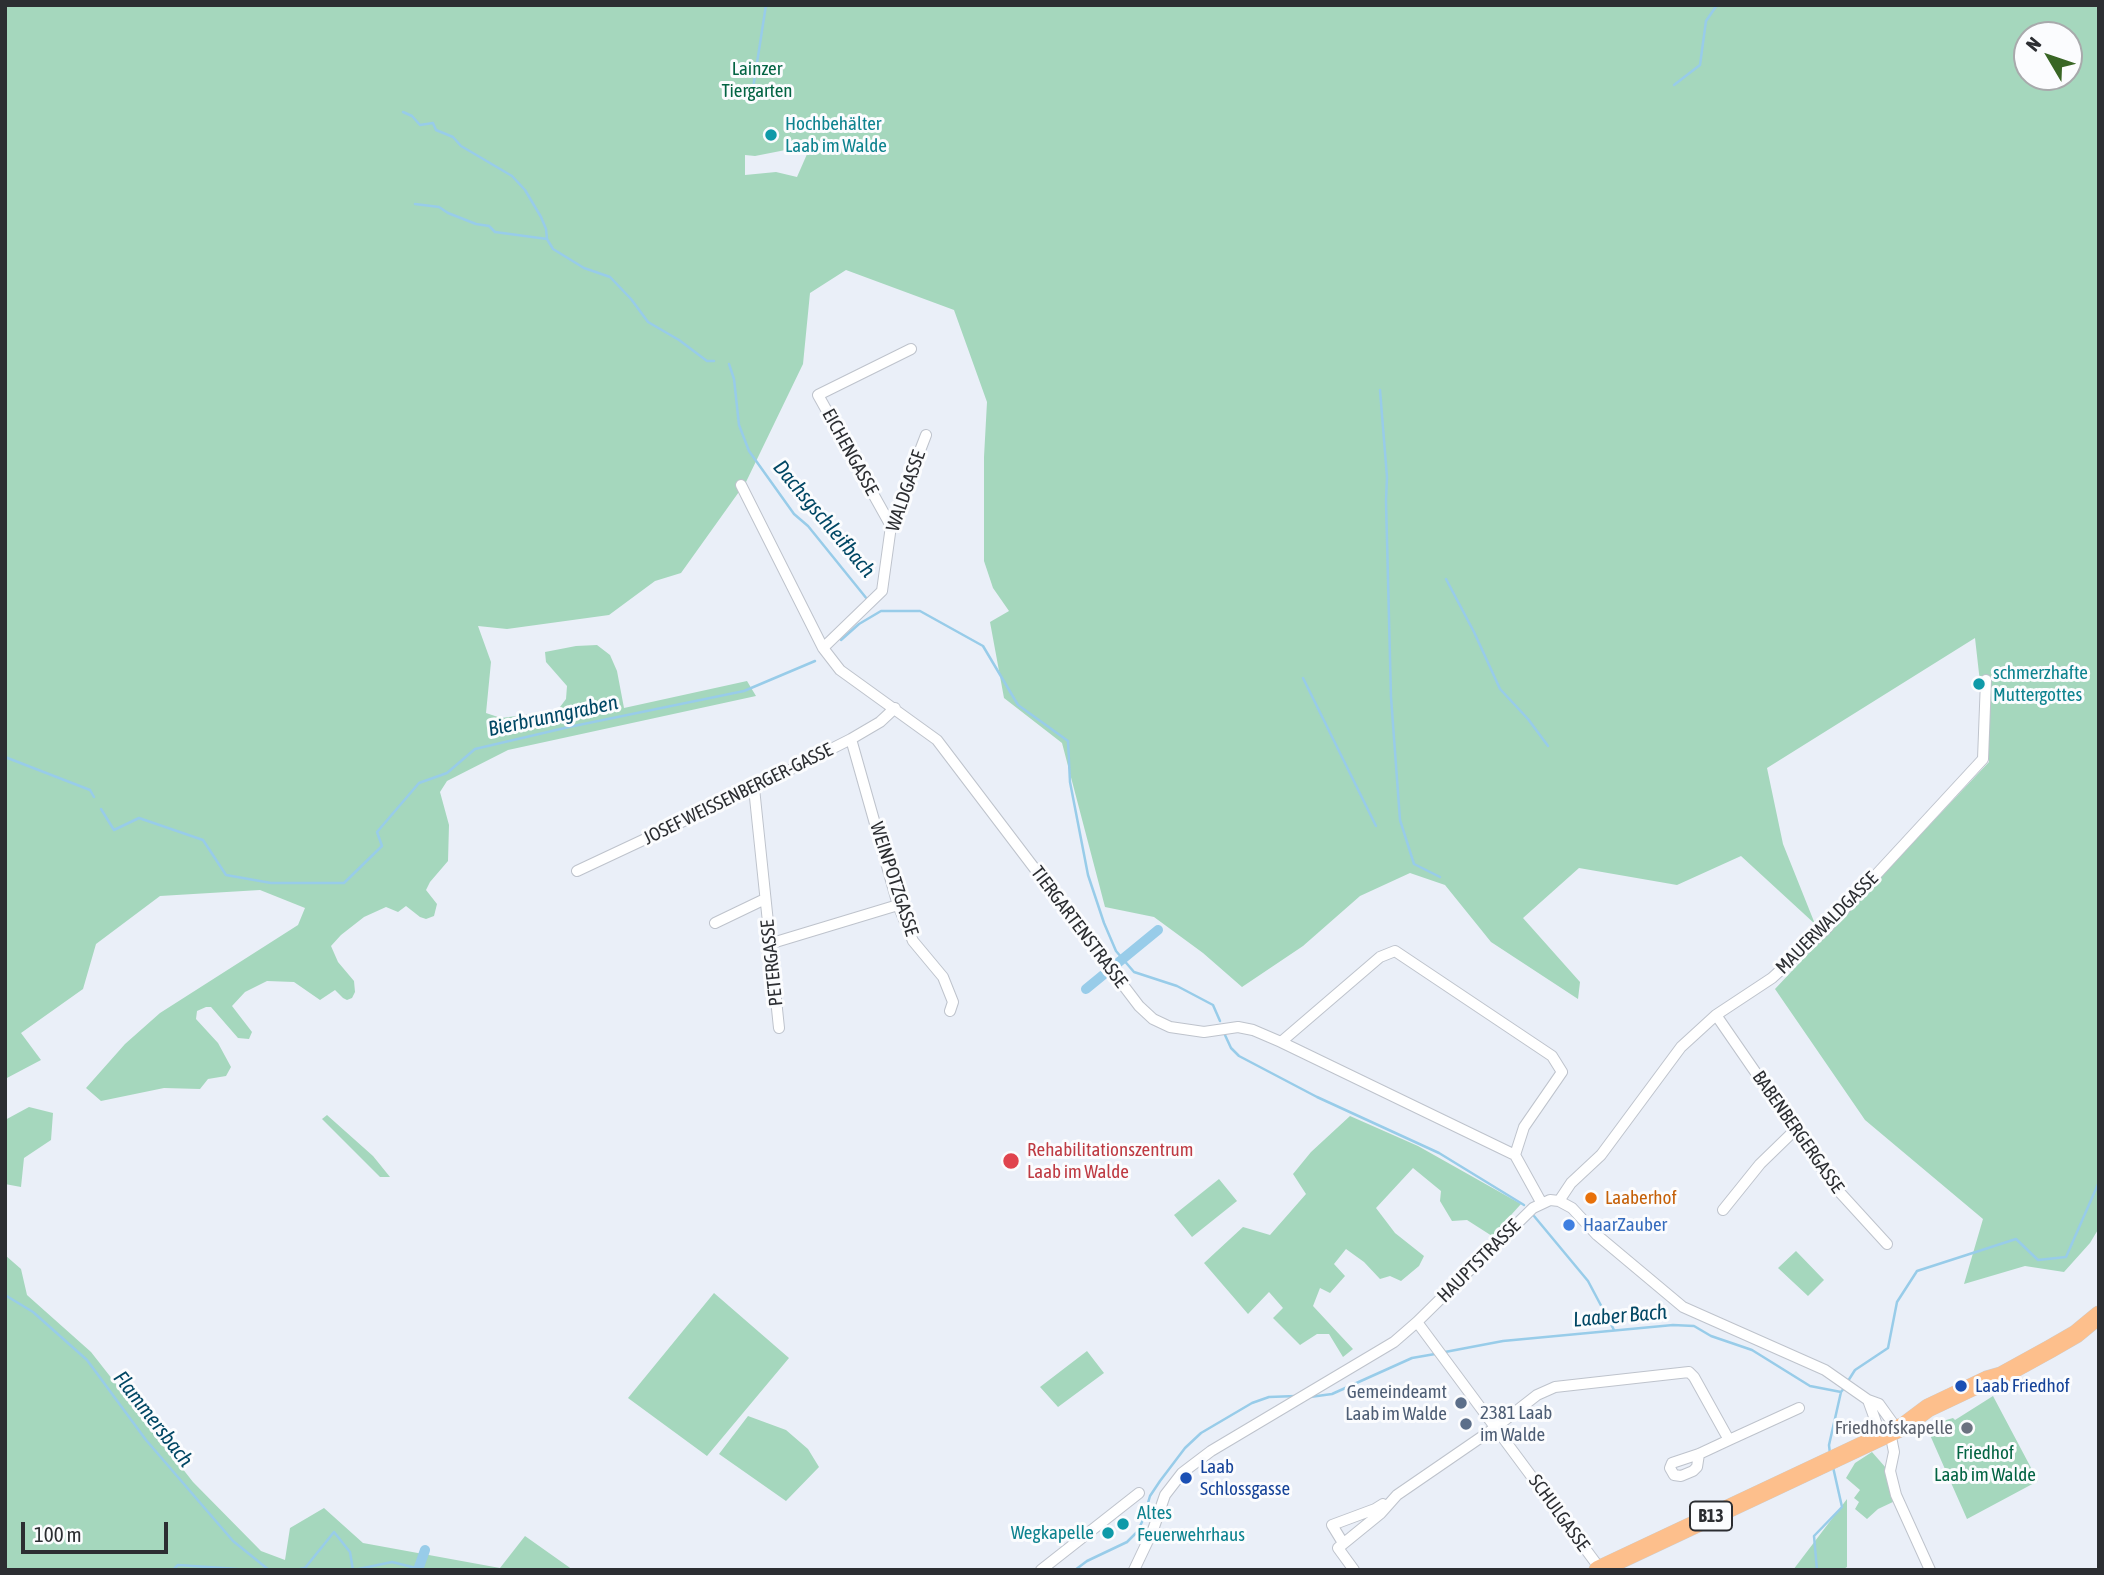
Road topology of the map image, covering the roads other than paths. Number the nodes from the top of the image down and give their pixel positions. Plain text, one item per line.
1 (911, 349) dead end
2 (926, 435) dead end
3 (741, 485) dead end
4 (891, 526) junction
5 (823, 648) junction
6 (1986, 681) dead end
7 (895, 708) junction
8 (851, 739) junction
9 (754, 788) junction
10 (577, 871) dead end
11 (765, 899) junction
12 (898, 905) junction
13 (715, 923) dead end
14 (769, 944) junction
15 (950, 1011) dead end
16 (1716, 1015) junction
17 (779, 1028) dead end
18 (1281, 1042) junction
19 (1795, 1130) junction
20 (1514, 1155) junction
21 (1559, 1201) junction
22 (1541, 1202) junction
23 (1723, 1210) dead end
24 (1887, 1244) dead end
25 (2099, 1315) edge
26 (1417, 1322) junction
27 (1868, 1400) junction
28 (1799, 1408) dead end
29 (1496, 1427) junction
30 (1893, 1431) junction
31 (1729, 1440) junction
32 (1699, 1454) dead end
33 (1139, 1493) dead end
34 (1397, 1495) junction
35 (1343, 1543) junction
36 (1600, 1569) edge
37 (1041, 1570) edge
38 (1134, 1570) edge
39 (1354, 1570) edge
40 (1930, 1570) edge

1 - 4 street, EICHENGASSE
2 - 4 street, WALDGASSE
3 - 5 street, TIERGARTENSTRASSE
4 - 5 street, WALDGASSE
5 - 7 street, TIERGARTENSTRASSE
6 - 16 street, MAUERWALDGASSE
7 - 8 street, JOSEF WEISSENBERGER-GASSE
7 - 18 street, TIERGARTENSTRASSE
8 - 9 street, JOSEF WEISSENBERGER-GASSE
8 - 12 street, WEINPOTZGASSE
9 - 10 street, JOSEF WEISSENBERGER-GASSE
9 - 11 street, PETERGASSE
11 - 13 street, PETERGASSE
11 - 14 street, PETERGASSE
12 - 14 street
12 - 15 street, WEINPOTZGASSE
14 - 17 street, PETERGASSE
16 - 19 street, BABENBERGERGASSE
16 - 21 street, MAUERWALDGASSE
18 - 20 street, TIERGARTENSTRASSE
18 - 20 street
19 - 23 street
19 - 24 street, BABENBERGERGASSE
20 - 22 street
21 - 22 street
21 - 27 street
22 - 26 street, HAUPTSTRASSE
25 - 30 main road, B13
26 - 29 street, SCHULGASSE
26 - 38 street, HAUPTSTRASSE
27 - 30 street
27 - 30 street
28 - 31 street
29 - 31 street
29 - 34 street
29 - 36 street, SCHULGASSE
30 - 36 main road, B13
30 - 40 street
31 - 32 street
33 - 37 street
34 - 35 street
34 - 35 street
35 - 39 street

